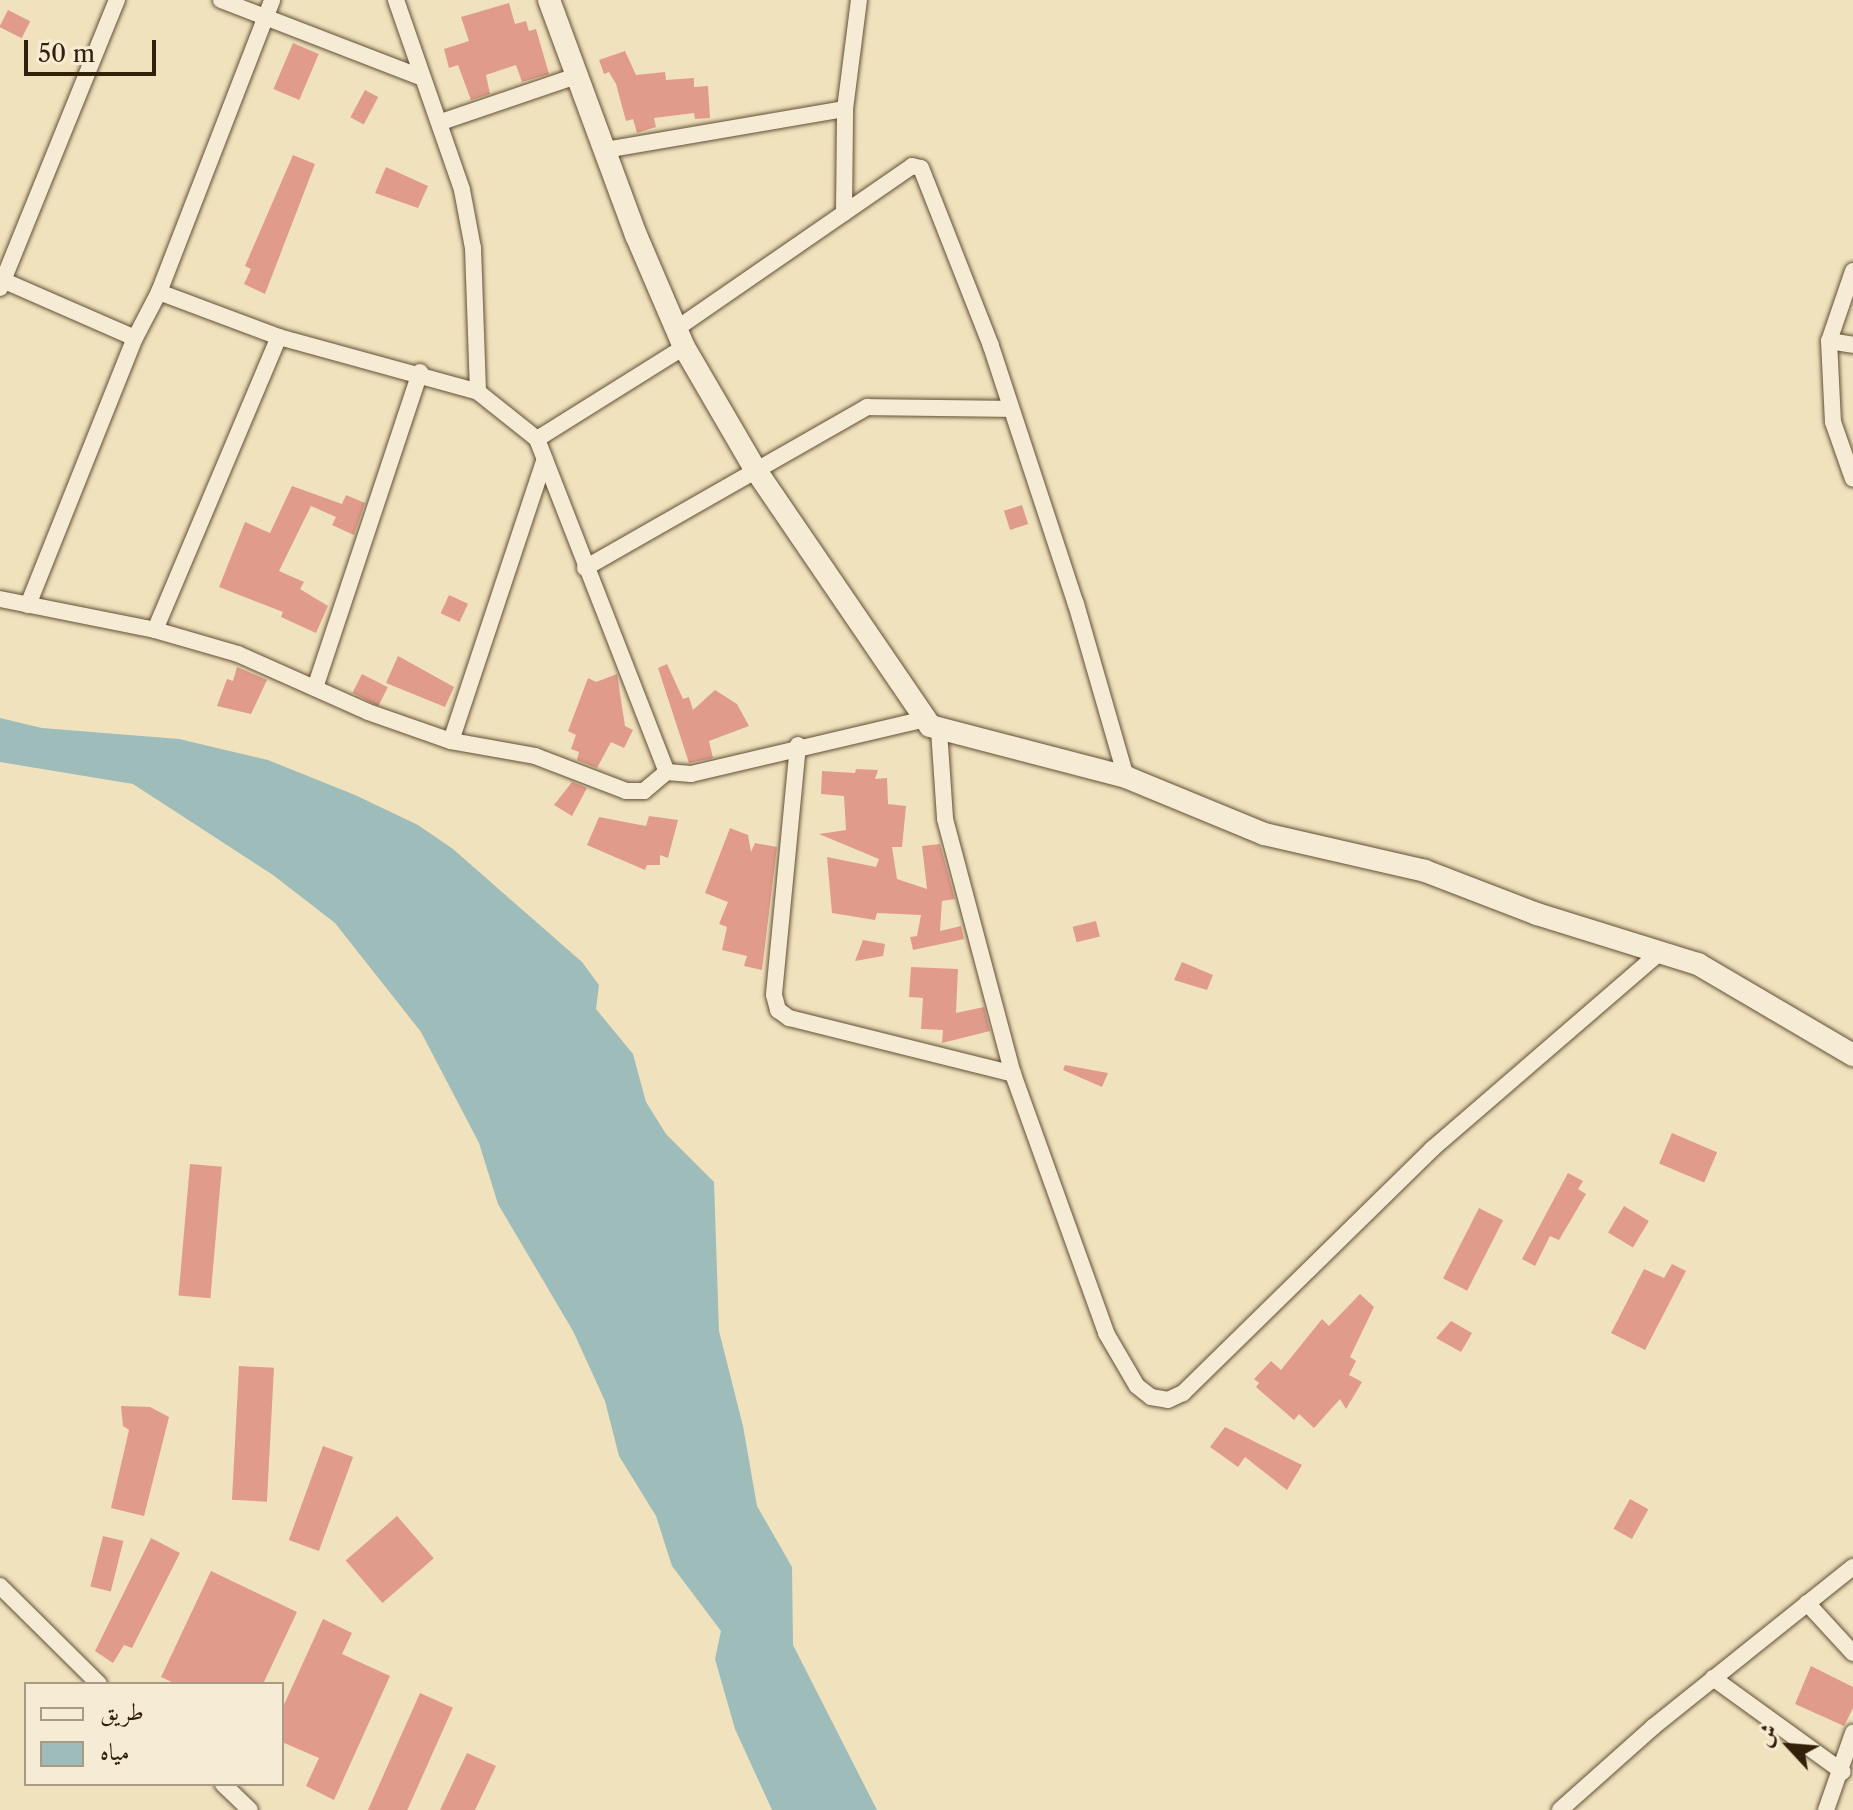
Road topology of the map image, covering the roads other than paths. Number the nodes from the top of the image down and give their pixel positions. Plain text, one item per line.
1 (117, 0) edge
2 (221, 0) edge
3 (272, 0) edge
4 (396, 0) edge
5 (549, 0) edge
6 (859, 0) edge
7 (266, 17) junction
8 (576, 76) junction
9 (421, 77) junction
10 (845, 109) junction
11 (441, 122) junction
12 (605, 150) junction
13 (844, 213) junction
14 (1853, 271) edge
15 (1, 283) edge
16 (159, 292) junction
17 (279, 337) junction
18 (135, 338) junction
19 (680, 338) junction
20 (1829, 341) junction
21 (1853, 345) edge
22 (420, 372) junction
23 (478, 392) junction
24 (1011, 409) junction
25 (537, 439) junction
26 (545, 459) junction
27 (755, 469) junction
28 (1853, 479) edge
29 (585, 568) junction
30 (0, 599) edge
31 (28, 605) junction
32 (155, 630) junction
33 (315, 688) junction
34 (931, 725) junction
35 (451, 741) junction
36 (798, 745) junction
37 (667, 772) junction
38 (1126, 777) junction
39 (1660, 952) junction
40 (1853, 1055) edge
41 (1013, 1074) junction
42 (1853, 1567) edge
43 (0, 1586) edge
44 (1807, 1603) junction
45 (1853, 1653) edge
46 (1713, 1678) junction
47 (97, 1682) edge
48 (1853, 1733) edge
49 (1843, 1772) junction
50 (225, 1786) edge
51 (250, 1810) edge
52 (1560, 1810) edge
53 (1826, 1810) edge

1 - 15 street
2 - 7 street
3 - 7 street
4 - 9 street
5 - 8 street
6 - 10 street
7 - 9 street
7 - 16 street
8 - 11 street
8 - 12 street
9 - 11 street
10 - 12 street
10 - 13 street
11 - 23 street
12 - 19 street
13 - 19 street
13 - 24 street
14 - 20 street
15 - 18 street
16 - 17 street
16 - 18 street
17 - 22 street
17 - 32 street
18 - 31 street
19 - 25 street
19 - 27 street
20 - 21 street
20 - 28 street
22 - 23 street
22 - 33 street
23 - 25 street
24 - 27 street
24 - 38 street
25 - 26 street
26 - 29 street
26 - 35 street
27 - 29 street
27 - 34 street
29 - 37 street
30 - 31 street
31 - 32 street
32 - 33 street
33 - 35 street
34 - 36 street
34 - 38 street
34 - 41 street
35 - 37 street
36 - 37 street
36 - 41 street
38 - 39 street
39 - 40 street
39 - 41 street
42 - 44 street
43 - 47 street
44 - 45 street
44 - 46 street
46 - 49 street
46 - 52 street
48 - 49 street
49 - 53 street
50 - 51 street

